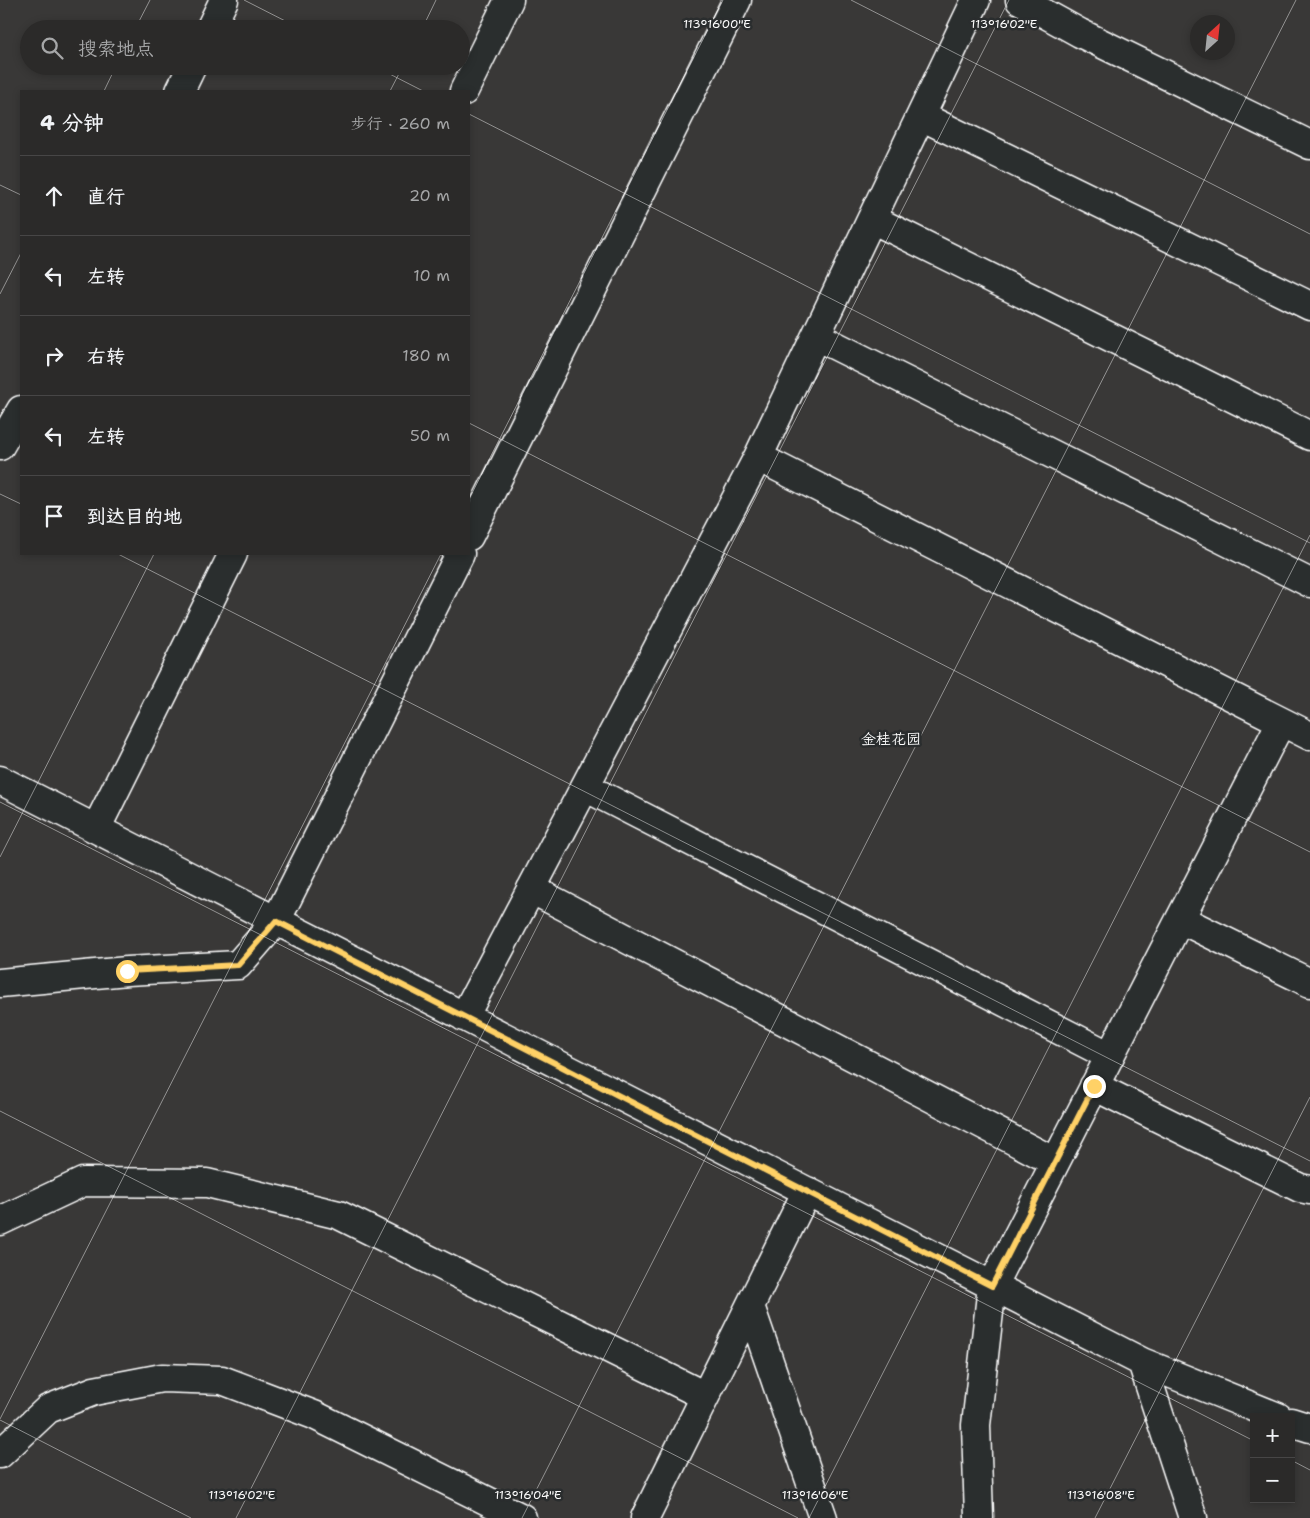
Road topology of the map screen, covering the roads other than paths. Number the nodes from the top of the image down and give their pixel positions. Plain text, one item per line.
1 (224, 0) edge
2 (509, 0) edge
3 (737, 0) edge
4 (976, 0) edge
5 (1020, 0) edge
6 (214, 20) edge
7 (188, 75) edge
8 (180, 90) edge
9 (464, 90) edge
10 (921, 116) junction
11 (1310, 144) edge
12 (872, 219) junction
13 (1310, 306) edge
14 (816, 336) junction
15 (20, 412) edge
16 (1310, 436) edge
17 (0, 446) edge
18 (758, 457) junction
19 (470, 534) edge
20 (233, 555) edge
21 (459, 555) edge
22 (1310, 583) edge
23 (1281, 722) junction
24 (1310, 736) edge
25 (0, 780) edge
26 (585, 787) junction
27 (96, 829) junction
28 (531, 890) junction
29 (1180, 919) junction
30 (276, 921) junction
31 (0, 983) edge
32 (1310, 983) edge
33 (464, 1017) junction
34 (1110, 1056) junction
35 (1094, 1086) junction
36 (1056, 1162) junction
37 (1310, 1190) edge
38 (807, 1191) junction
39 (0, 1221) edge
40 (992, 1286) junction
41 (750, 1306) junction
42 (1142, 1362) junction
43 (705, 1396) junction
44 (1268, 1413) edge
45 (1295, 1423) edge
46 (1310, 1428) edge
47 (0, 1454) edge
48 (522, 1518) edge
49 (644, 1518) edge
50 (823, 1518) edge
51 (979, 1518) edge
52 (1193, 1518) edge

1 - 6 street
2 - 9 street
3 - 19 street
4 - 10 street
5 - 11 street
7 - 8 street
10 - 12 street
10 - 13 street
12 - 14 street
12 - 16 street
14 - 18 street
14 - 22 street
15 - 17 street
18 - 23 street
18 - 26 street
20 - 27 street
21 - 30 street
23 - 24 street
23 - 29 street
25 - 27 street
26 - 28 street
26 - 34 street
27 - 30 street
28 - 33 street
28 - 36 street
29 - 32 street
29 - 34 street
30 - 31 street
30 - 33 street
33 - 38 street
34 - 35 street
35 - 36 street
35 - 37 street
36 - 40 street
38 - 40 street
38 - 41 street
39 - 43 street
40 - 42 street
40 - 51 street
41 - 43 street
41 - 50 street
42 - 44 street
42 - 52 street
43 - 49 street
45 - 46 street
47 - 48 street

